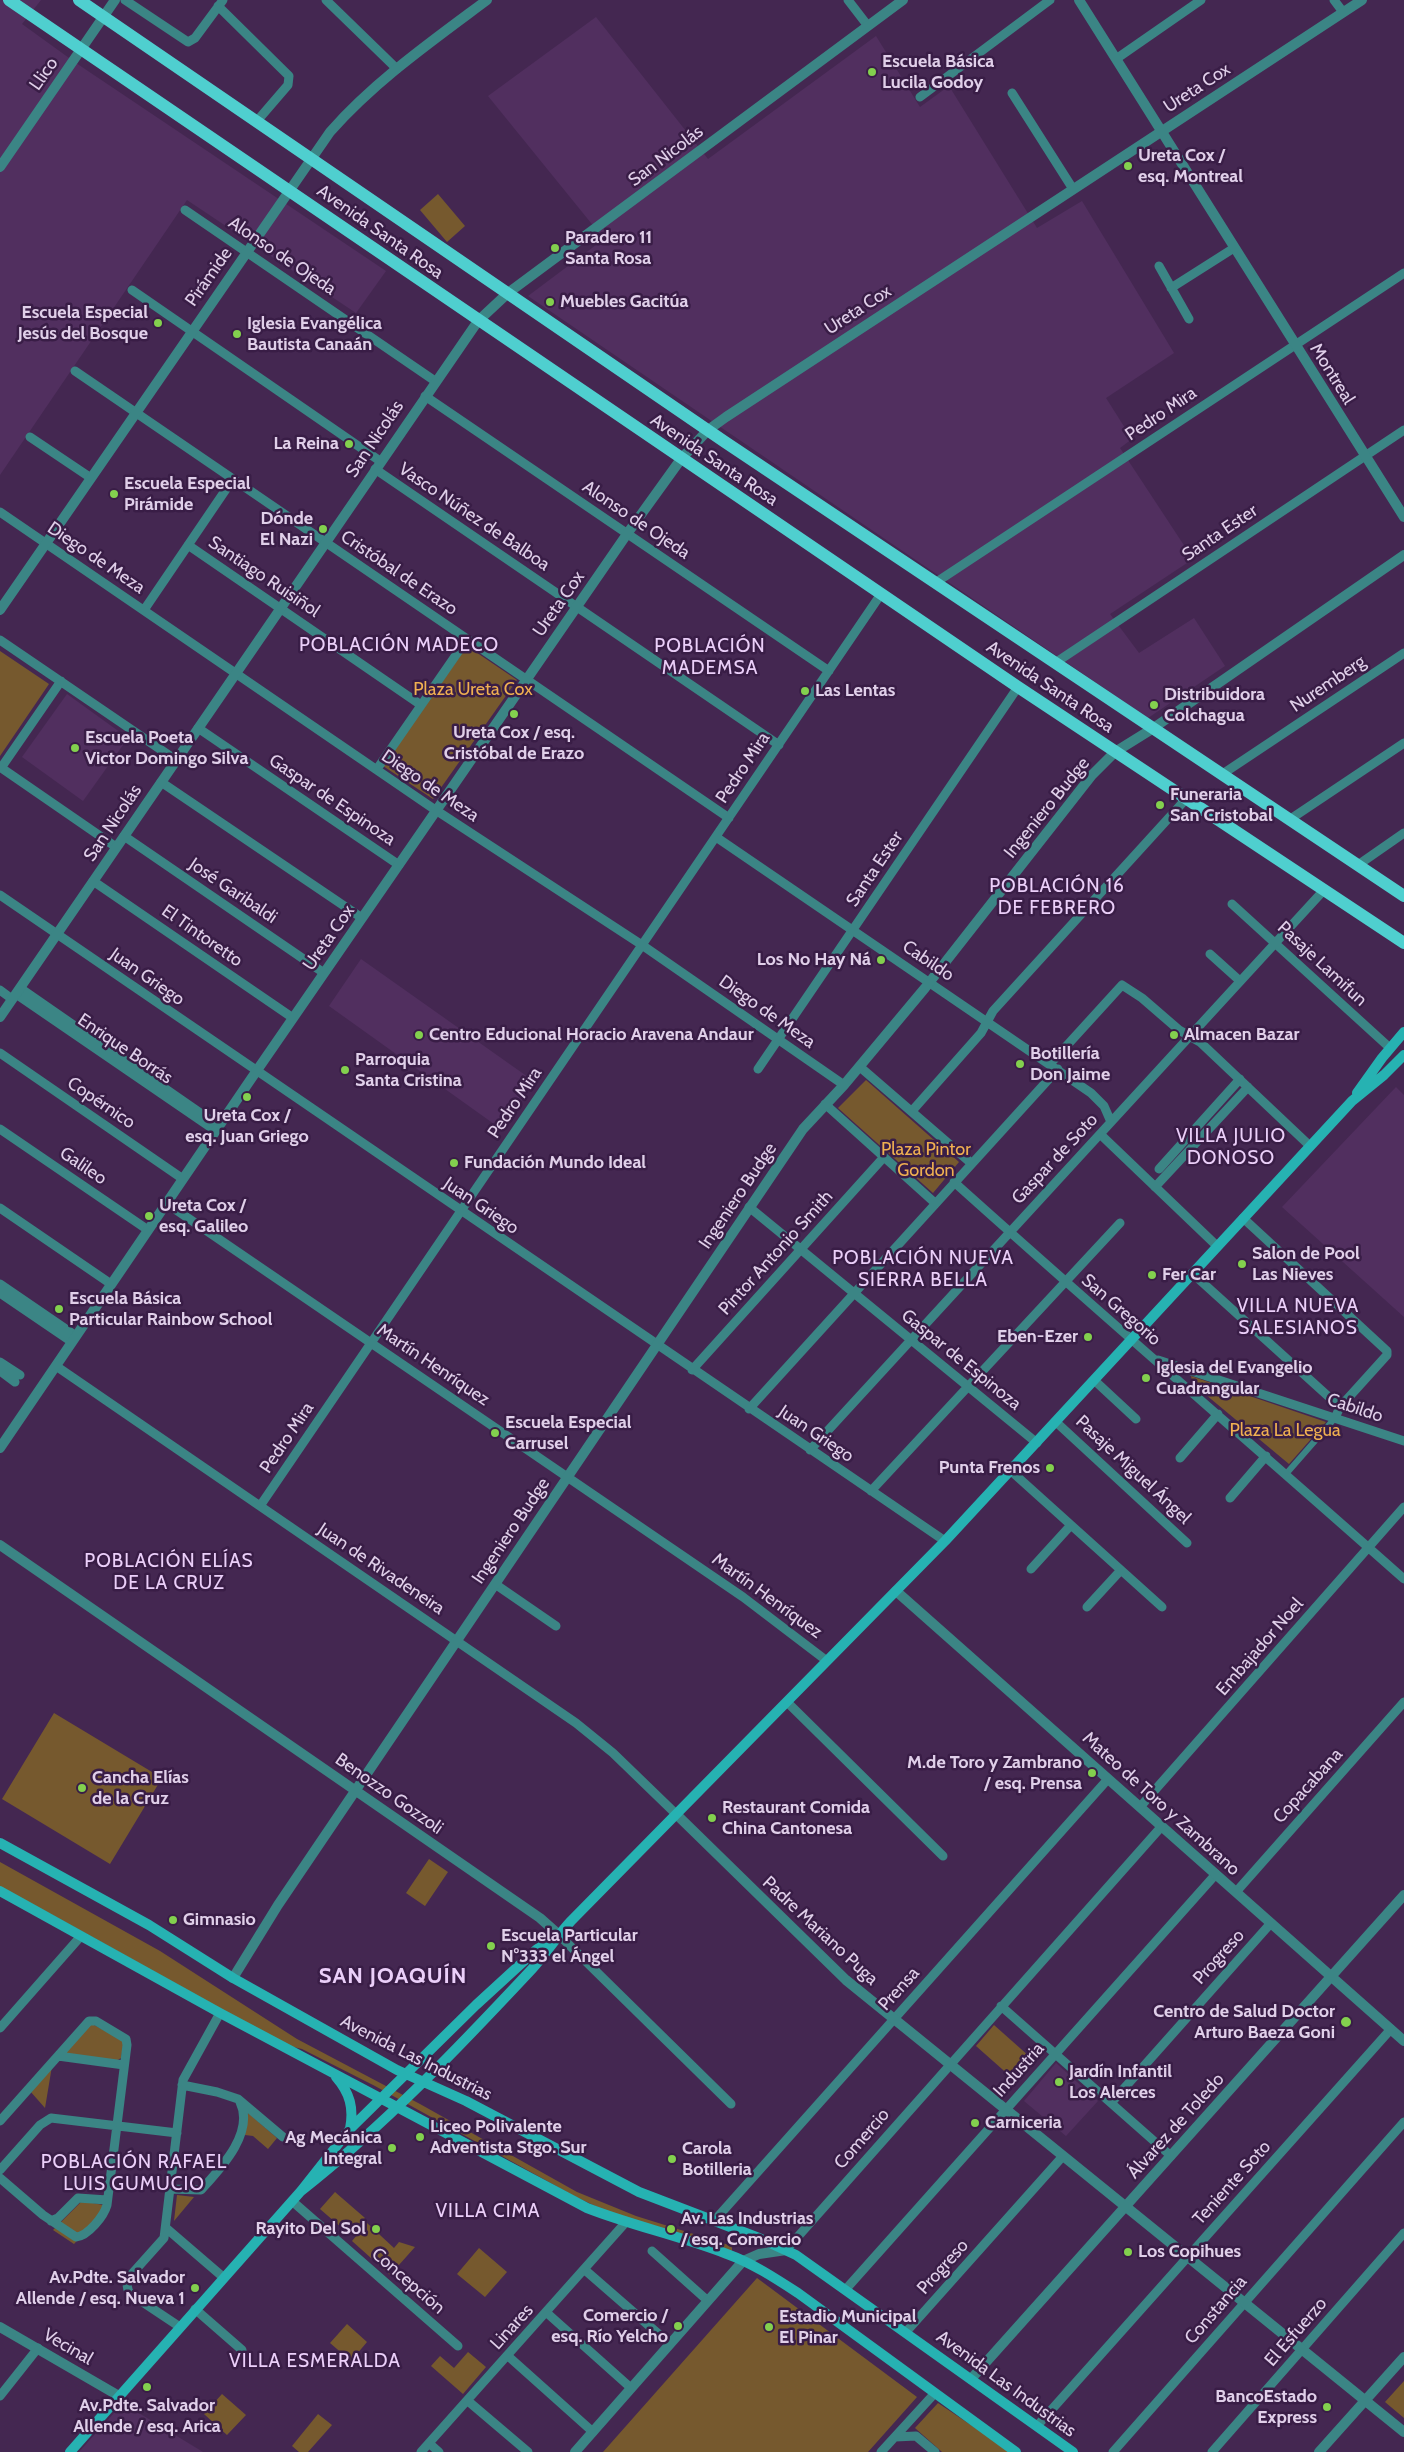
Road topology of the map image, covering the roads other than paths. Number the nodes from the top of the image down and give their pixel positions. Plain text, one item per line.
1 (9, 0) edge
2 (79, 0) edge
3 (115, 0) edge
4 (125, 0) edge
5 (326, 0) edge
6 (848, 0) edge
7 (903, 0) edge
8 (1050, 0) edge
9 (1200, 0) edge
10 (1334, 0) edge
11 (1362, 0) edge
12 (482, 1) edge
13 (1083, 1) edge
14 (220, 3) edge
15 (1343, 12) junction
16 (103, 17) junction
17 (868, 26) junction
18 (81, 49) junction
19 (1116, 59) junction
20 (397, 69) junction
21 (1012, 93) dead end
22 (920, 97) dead end
23 (257, 121) junction
24 (1161, 131) junction
25 (311, 158) junction
26 (0, 167) edge
27 (1073, 189) junction
28 (288, 190) junction
29 (185, 210) dead end
30 (1234, 248) junction
31 (246, 252) junction
32 (1159, 266) dead end
33 (1404, 273) edge
34 (1171, 288) junction
35 (132, 290) dead end
36 (508, 294) junction
37 (1189, 319) dead end
38 (478, 321) junction
39 (192, 331) junction
40 (1295, 345) junction
41 (75, 371) dead end
42 (435, 381) junction
43 (425, 396) junction
44 (136, 412) junction
45 (708, 430) junction
46 (1404, 430) edge
47 (30, 437) dead end
48 (1364, 456) junction
49 (681, 459) junction
50 (377, 465) junction
51 (91, 478) junction
52 (233, 479) junction
53 (0, 512) edge
54 (1404, 517) edge
55 (627, 534) junction
56 (325, 542) junction
57 (46, 543) junction
58 (188, 545) junction
59 (1404, 555) edge
60 (936, 583) junction
61 (881, 594) junction
62 (577, 607) junction
63 (280, 608) junction
64 (0, 610) edge
65 (144, 610) junction
66 (467, 639) junction
67 (0, 640) edge
68 (1404, 652) edge
69 (1055, 663) junction
70 (829, 671) junction
71 (235, 673) junction
72 (527, 680) junction
73 (61, 681) junction
74 (1018, 687) junction
75 (421, 705) junction
76 (198, 728) junction
77 (1152, 729) junction
78 (1404, 743) edge
79 (778, 745) junction
80 (1115, 752) junction
81 (176, 760) junction
82 (1, 768) edge
83 (377, 769) junction
84 (1221, 775) junction
85 (161, 782) junction
86 (1186, 799) junction
87 (436, 810) junction
88 (729, 818) junction
89 (1289, 820) junction
90 (1404, 833) edge
91 (124, 836) junction
92 (716, 837) junction
93 (116, 847) junction
94 (398, 865) junction
95 (1358, 865) junction
96 (91, 883) junction
97 (1324, 890) junction
98 (0, 895) edge
99 (1404, 896) edge
100 (1232, 904) dead end
101 (362, 918) junction
102 (854, 930) junction
103 (57, 934) junction
104 (1275, 943) junction
105 (1404, 943) edge
106 (642, 945) junction
107 (1210, 954) dead end
108 (324, 973) junction
109 (930, 981) junction
110 (1240, 981) junction
111 (0, 990) edge
112 (16, 994) junction
113 (0, 1017) edge
114 (291, 1020) junction
115 (987, 1021) junction
116 (1404, 1032) edge
117 (1191, 1035) junction
118 (778, 1039) junction
119 (1390, 1048) junction
120 (0, 1054) edge
121 (1404, 1055) edge
122 (1050, 1064) junction
123 (860, 1066) junction
124 (758, 1069) dead end
125 (1058, 1069) junction
126 (256, 1071) junction
127 (1240, 1079) junction
128 (844, 1085) junction
129 (1248, 1087) junction
130 (1352, 1100) junction
131 (825, 1104) junction
132 (912, 1111) junction
133 (1111, 1122) junction
134 (217, 1128) junction
135 (0, 1129) edge
136 (1100, 1134) junction
137 (1310, 1146) junction
138 (1173, 1153) junction
139 (884, 1158) junction
140 (1181, 1160) junction
141 (971, 1163) junction
142 (1159, 1169) dead end
143 (183, 1179) junction
144 (954, 1182) junction
145 (1154, 1187) junction
146 (166, 1203) junction
147 (935, 1204) junction
148 (750, 1207) junction
149 (0, 1208) edge
150 (460, 1212) junction
151 (1243, 1218) junction
152 (1120, 1223) dead end
153 (148, 1230) junction
154 (1010, 1232) junction
155 (1217, 1246) junction
156 (801, 1250) junction
157 (1192, 1273) junction
158 (1066, 1282) junction
159 (0, 1284) edge
160 (111, 1284) junction
161 (854, 1293) junction
162 (0, 1294) edge
163 (74, 1339) junction
164 (911, 1340) junction
165 (1130, 1340) junction
166 (371, 1343) junction
167 (656, 1346) junction
168 (1153, 1359) junction
169 (0, 1362) edge
170 (56, 1366) junction
171 (692, 1370) junction
172 (0, 1371) edge
173 (1094, 1380) junction
174 (968, 1387) junction
175 (1340, 1407) junction
176 (749, 1408) junction
177 (1218, 1414) junction
178 (1335, 1418) junction
179 (1136, 1419) dead end
180 (1056, 1422) junction
181 (1404, 1441) edge
182 (1037, 1443) junction
183 (0, 1448) edge
184 (810, 1450) junction
185 (1266, 1456) junction
186 (1180, 1458) dead end
187 (1011, 1471) junction
188 (1286, 1474) junction
189 (568, 1476) junction
190 (872, 1491) junction
191 (1230, 1498) dead end
192 (260, 1506) junction
193 (1404, 1508) edge
194 (1071, 1525) junction
195 (945, 1541) junction
196 (1187, 1543) dead end
197 (0, 1544) edge
198 (1369, 1547) junction
199 (1031, 1569) dead end
200 (1121, 1570) junction
201 (1404, 1579) edge
202 (495, 1584) junction
203 (896, 1591) junction
204 (1087, 1607) dead end
205 (1162, 1607) dead end
206 (556, 1626) dead end
207 (457, 1640) junction
208 (826, 1661) junction
209 (787, 1702) junction
210 (1404, 1702) edge
211 (1108, 1779) junction
212 (356, 1790) junction
213 (1140, 1807) junction
214 (676, 1814) junction
215 (1162, 1826) junction
216 (0, 1843) edge
217 (943, 1856) dead end
218 (1216, 1874) junction
219 (0, 1891) edge
220 (1236, 1892) junction
221 (1404, 1895) edge
222 (1271, 1923) junction
223 (558, 1934) junction
224 (81, 1936) junction
225 (1332, 1977) junction
226 (233, 1978) junction
227 (1001, 2006) junction
228 (220, 2013) junction
229 (894, 2019) junction
230 (0, 2028) edge
231 (1391, 2029) junction
232 (1404, 2041) edge
233 (1055, 2054) junction
234 (58, 2056) junction
235 (124, 2065) junction
236 (949, 2065) junction
237 (334, 2074) junction
238 (406, 2074) junction
239 (423, 2081) junction
240 (182, 2085) junction
241 (381, 2098) junction
242 (240, 2102) junction
243 (1110, 2103) junction
244 (731, 2104) dead end
245 (398, 2106) junction
246 (1005, 2110) junction
247 (0, 2121) edge
248 (1404, 2122) edge
249 (116, 2126) junction
250 (350, 2129) junction
251 (177, 2133) junction
252 (283, 2137) dead end
253 (1063, 2156) junction
254 (1171, 2156) junction
255 (0, 2170) edge
256 (0, 2178) edge
257 (170, 2189) junction
258 (301, 2191) junction
259 (107, 2200) junction
260 (292, 2201) junction
261 (1126, 2207) junction
262 (52, 2221) junction
263 (714, 2221) junction
264 (626, 2222) junction
265 (166, 2228) junction
266 (1404, 2233) edge
267 (786, 2250) junction
268 (652, 2251) dead end
269 (1188, 2257) junction
270 (743, 2261) junction
271 (585, 2270) junction
272 (223, 2277) junction
273 (846, 2289) junction
274 (708, 2301) junction
275 (1244, 2303) junction
276 (195, 2309) junction
277 (547, 2312) junction
278 (0, 2327) edge
279 (180, 2327) junction
280 (906, 2332) junction
281 (670, 2344) junction
282 (458, 2346) dead end
283 (38, 2348) junction
284 (1302, 2349) junction
285 (242, 2350) dead end
286 (508, 2356) junction
287 (1404, 2357) edge
288 (971, 2379) junction
289 (631, 2388) junction
290 (935, 2393) junction
291 (0, 2396) edge
292 (119, 2396) junction
293 (468, 2400) junction
294 (1365, 2400) junction
295 (1037, 2426) junction
296 (593, 2432) junction
297 (1404, 2432) edge
298 (895, 2437) junction
299 (430, 2444) junction
300 (70, 2452) edge
301 (422, 2452) edge
302 (439, 2452) edge
303 (528, 2452) edge
304 (575, 2452) edge
305 (881, 2452) edge
306 (935, 2452) edge
307 (1016, 2452) edge
308 (1073, 2452) edge
309 (1113, 2452) edge
310 (1212, 2452) edge
311 (1319, 2452) edge

1 - 18 main road, Avenida Santa Rosa
2 - 16 main road, Avenida Santa Rosa
3 - 16 street, Llico
4 - 14 street
5 - 20 street
6 - 17 street
7 - 17 street, San Nicolás
8 - 22 street
9 - 19 street
10 - 15 street
11 - 15 street, Ureta Cox
12 - 20 street, Pirámide
13 - 19 street, Montreal
14 - 23 street
15 - 24 street, Ureta Cox
16 - 18 street, Llico
16 - 23 main road, Avenida Santa Rosa
17 - 36 street, San Nicolás
18 - 26 street, Llico
18 - 28 main road, Avenida Santa Rosa
19 - 24 street, Montreal
20 - 25 street, Pirámide
21 - 27 street
23 - 25 main road, Avenida Santa Rosa
24 - 27 street, Ureta Cox
24 - 30 street, Montreal
25 - 28 street, Pirámide
25 - 36 main road, Avenida Santa Rosa
27 - 45 street, Ureta Cox
28 - 31 street, Pirámide
28 - 38 main road, Avenida Santa Rosa
29 - 31 street, Alonso de Ojeda
30 - 34 street
30 - 40 street, Montreal
31 - 39 street, Pirámide
31 - 42 street, Alonso de Ojeda
32 - 34 street
33 - 40 street, Pedro Mira
34 - 37 street
35 - 39 street, Vasco Núñez de Balboa
36 - 38 street, San Nicolás
36 - 45 main road, Avenida Santa Rosa
38 - 42 street, San Nicolás
38 - 49 main road, Avenida Santa Rosa
39 - 44 street, Pirámide
39 - 50 street, Vasco Núñez de Balboa
40 - 48 street, Montreal
40 - 60 street, Pedro Mira
41 - 44 street, Cristóbal de Erazo
42 - 43 street, San Nicolás
43 - 50 street, San Nicolás
43 - 55 street, Alonso de Ojeda
44 - 51 street, Pirámide
44 - 52 street, Cristóbal de Erazo
45 - 49 street, Ureta Cox
45 - 60 main road, Avenida Santa Rosa
46 - 48 street, Santa Ester
47 - 51 street
48 - 54 street, Montreal
48 - 69 street, Santa Ester
49 - 55 street, Ureta Cox
49 - 61 main road, Avenida Santa Rosa
50 - 56 street, San Nicolás
50 - 62 street, Vasco Núñez de Balboa
51 - 57 street, Pirámide
52 - 56 street, Cristóbal de Erazo
52 - 58 street
53 - 57 street, Diego de Meza
55 - 62 street, Ureta Cox
55 - 70 street, Alonso de Ojeda
56 - 63 street, San Nicolás
56 - 66 street, Cristóbal de Erazo
57 - 64 street, Pirámide
57 - 65 street, Diego de Meza
58 - 63 street, Santiago Ruisiñol
58 - 65 street
59 - 77 street, Ingeniero Budge
60 - 69 main road, Avenida Santa Rosa
61 - 70 street, Pedro Mira
61 - 74 main road, Avenida Santa Rosa
62 - 72 street, Ureta Cox
62 - 79 street, Vasco Núñez de Balboa
63 - 71 street, San Nicolás
63 - 75 street, Santiago Ruisiñol
65 - 71 street, Diego de Meza
66 - 72 street, Cristóbal de Erazo
66 - 75 street
67 - 73 street
68 - 84 street, Nuremberg
69 - 77 main road, Avenida Santa Rosa
70 - 79 street, Pedro Mira
71 - 76 street, San Nicolás
71 - 83 street, Diego de Meza
72 - 87 street, Ureta Cox
72 - 88 street, Cristóbal de Erazo
73 - 81 street
73 - 82 street
74 - 80 main road, Avenida Santa Rosa
74 - 102 street, Santa Ester
75 - 83 street
76 - 81 street, San Nicolás
76 - 94 street, Gaspar de Espinoza
77 - 80 street, Ingeniero Budge
77 - 84 main road, Avenida Santa Rosa
78 - 89 street
79 - 88 street, Pedro Mira
80 - 86 main road, Avenida Santa Rosa
80 - 109 street, Ingeniero Budge
81 - 85 street, San Nicolás
82 - 93 street
83 - 87 street, Diego de Meza
84 - 89 main road, Avenida Santa Rosa
85 - 91 street, San Nicolás
85 - 101 street
86 - 97 main road, Avenida Santa Rosa
86 - 115 street
87 - 94 street, Ureta Cox
87 - 106 street, Diego de Meza
88 - 92 street, Pedro Mira
89 - 95 main road, Avenida Santa Rosa
90 - 95 street
91 - 93 street, San Nicolás
91 - 108 street, José Garibaldi
92 - 102 street, Cabildo
92 - 106 street, Pedro Mira
93 - 96 street, San Nicolás
94 - 101 street, Ureta Cox
95 - 99 main road, Avenida Santa Rosa
96 - 103 street, San Nicolás
96 - 114 street, El Tintoretto
97 - 104 street, Gaspar de Soto
97 - 105 main road, Avenida Santa Rosa
98 - 103 street, Juan Griego
100 - 104 street, Pasaje Lamifun
101 - 108 street, Ureta Cox
102 - 109 street, Cabildo
102 - 118 street, Santa Ester
103 - 112 street, San Nicolás
103 - 126 street, Juan Griego
104 - 110 street, Gaspar de Soto
104 - 119 street, Pasaje Lamifun
106 - 118 street, Diego de Meza
106 - 150 street, Pedro Mira
107 - 110 street
108 - 114 street, Ureta Cox
109 - 115 street, Cabildo
109 - 123 street, Ingeniero Budge
110 - 117 street, Gaspar de Soto
111 - 112 street, Enrique Borrás
112 - 113 street, San Nicolás
112 - 134 street, Enrique Borrás
114 - 126 street, Ureta Cox
115 - 122 street, Cabildo
115 - 132 street
116 - 119 main road
117 - 122 street
117 - 127 street
117 - 133 street, Gaspar de Soto
118 - 124 street, Santa Ester
118 - 128 street, Diego de Meza
119 - 130 main road
120 - 143 street, Copérnico
121 - 130 main road
122 - 125 street, Cabildo
123 - 128 street, Ingeniero Budge
123 - 132 street
125 - 133 street, Cabildo
125 - 141 street
126 - 134 street, Ureta Cox
126 - 150 street, Juan Griego
127 - 129 street
127 - 138 street
128 - 131 street, Ingeniero Budge
129 - 137 street
129 - 140 street
130 - 137 main road
131 - 139 street
131 - 148 street, Ingeniero Budge
132 - 141 street
133 - 136 street, Gaspar de Soto
134 - 143 street, Ureta Cox
135 - 153 street, Galileo
136 - 145 street
136 - 154 street, Gaspar de Soto
137 - 151 main road
138 - 140 street
138 - 142 street
139 - 147 street
139 - 156 street, Pintor Antonio Smith
140 - 145 street
141 - 144 street
143 - 146 street, Ureta Cox
144 - 147 street
144 - 154 street, San Gregorio
145 - 155 street
146 - 153 street, Ureta Cox
146 - 166 street, Martín Henríquez
147 - 161 street
148 - 156 street, Gaspar de Espinoza
148 - 167 street, Ingeniero Budge
149 - 160 street
150 - 166 street, Pedro Mira
150 - 167 street, Juan Griego
151 - 155 main road
151 - 175 street
152 - 158 street
153 - 160 street, Ureta Cox
154 - 158 street, San Gregorio
154 - 164 street, Gaspar de Soto
155 - 157 main road
156 - 161 street, Gaspar de Espinoza
156 - 171 street, Pintor Antonio Smith
157 - 165 main road
157 - 175 street
158 - 165 street, San Gregorio
158 - 174 street
159 - 163 street
160 - 163 street, Ureta Cox
161 - 164 street, Gaspar de Espinoza
161 - 176 street
162 - 163 street
163 - 170 street, Ureta Cox
164 - 174 street, Gaspar de Espinoza
164 - 184 street, Gaspar de Soto
165 - 168 street, San Gregorio
165 - 173 main road
166 - 189 street, Martín Henríquez
166 - 192 street, Pedro Mira
167 - 171 street, Juan Griego
167 - 189 street, Ingeniero Budge
168 - 177 street, San Gregorio
168 - 178 street, Cabildo
169 - 172 street
170 - 183 street, Ureta Cox
170 - 192 street, Juan de Rivadeneira
171 - 176 street, Juan Griego
173 - 179 street
173 - 180 main road
174 - 182 street, Gaspar de Espinoza
174 - 190 street
175 - 178 street
176 - 184 street, Juan Griego
177 - 185 street, San Gregorio
177 - 186 street
178 - 181 street, Cabildo
178 - 188 street
180 - 182 main road
180 - 196 street, Pasaje Miguel Ángel
182 - 187 main road
184 - 190 street, Juan Griego
185 - 188 street, San Gregorio
185 - 191 street
187 - 194 street
187 - 195 main road
188 - 198 street, San Gregorio
189 - 202 street, Ingeniero Budge
189 - 208 street, Martín Henríquez
190 - 195 street, Juan Griego
192 - 207 street, Juan de Rivadeneira
193 - 198 street, Embajador Noel
194 - 199 street
194 - 200 street
195 - 203 main road
197 - 212 street, Benozzo Gozzoli
198 - 201 street, San Gregorio
198 - 213 street, Embajador Noel
200 - 204 street
200 - 205 street
202 - 206 street
202 - 207 street, Ingeniero Budge
203 - 208 main road
203 - 211 street, Mateo de Toro y Zambrano
207 - 212 street, Ingeniero Budge
207 - 214 street, Juan de Rivadeneira
208 - 209 main road
209 - 214 main road
209 - 217 street
210 - 220 street, Copacabana
211 - 213 street, Mateo de Toro y Zambrano
211 - 229 street, Prensa
212 - 223 street, Benozzo Gozzoli
212 - 226 street, Ingeniero Budge
213 - 215 street, Mateo de Toro y Zambrano
214 - 223 main road
214 - 229 street, Padre Mariano Puga
215 - 218 street, Mateo de Toro y Zambrano
215 - 227 street, Comercio
216 - 226 main road, Avenida Las Industrias
218 - 220 street, Mateo de Toro y Zambrano
218 - 233 street, Industria
219 - 224 main road
220 - 222 street, Mateo de Toro y Zambrano
221 - 225 street, Álvarez de Toledo
222 - 225 street, Mateo de Toro y Zambrano
222 - 243 street, Progreso
223 - 238 main road
223 - 239 main road
223 - 244 street, Benozzo Gozzoli
224 - 228 main road
224 - 230 street
225 - 231 street, Mateo de Toro y Zambrano
225 - 254 street, Álvarez de Toledo
226 - 238 main road, Avenida Las Industrias
227 - 233 street
227 - 236 street, Comercio
228 - 237 main road
228 - 240 street
229 - 236 street, Padre Mariano Puga
229 - 263 street, Prensa
231 - 232 street, Mateo de Toro y Zambrano
231 - 269 street, Teniente Soto
233 - 243 street
233 - 246 street, Industria
234 - 235 street
234 - 235 street
234 - 247 street
235 - 249 street
236 - 246 street
236 - 267 street, Comercio
237 - 241 main road
237 - 250 main road
238 - 239 main road, Avenida Las Industrias
238 - 241 main road
239 - 245 main road
239 - 263 main road, Avenida Las Industrias
240 - 242 street
240 - 251 street
241 - 245 main road
241 - 250 main road
242 - 252 street
242 - 257 street
243 - 254 street
245 - 258 main road
245 - 264 main road
246 - 253 street
246 - 273 street, Industria
248 - 275 street, Constancia
249 - 251 street
249 - 255 street
249 - 259 street
250 - 258 main road
251 - 257 street
253 - 261 street
253 - 280 street, Progreso
254 - 261 street, Álvarez de Toledo
256 - 262 street
257 - 265 street
258 - 260 main road
259 - 262 street
259 - 262 street
260 - 272 main road
260 - 282 street, Concepción
261 - 269 street
261 - 288 street, Álvarez de Toledo
263 - 267 main road, Avenida Las Industrias
264 - 270 main road
264 - 271 street, Linares
265 - 272 street
265 - 279 street
266 - 284 street, El Esfuerzo
267 - 270 street
267 - 273 main road, Avenida Las Industrias
268 - 274 street
269 - 275 street
269 - 295 street, Teniente Soto
270 - 274 street
270 - 290 main road
271 - 277 street, Linares
271 - 281 street
272 - 276 main road
273 - 280 main road, Avenida Las Industrias
274 - 281 street
275 - 284 street
275 - 309 street, Constancia
276 - 279 main road
276 - 285 street
277 - 286 street, Linares
277 - 289 street
278 - 283 street, Vecinal
279 - 292 main road
280 - 288 main road, Avenida Las Industrias
281 - 289 street
283 - 291 street
283 - 292 street, Vecinal
284 - 294 street
284 - 310 street, El Esfuerzo
286 - 293 street, Linares
286 - 296 street
287 - 294 street
288 - 295 main road, Avenida Las Industrias
289 - 296 street
290 - 298 street
290 - 307 main road
292 - 300 main road
293 - 299 street, Linares
293 - 303 street
294 - 297 street
294 - 311 street
295 - 308 main road, Avenida Las Industrias
296 - 304 street
298 - 305 street
298 - 306 street
299 - 301 street, Linares
299 - 302 street

